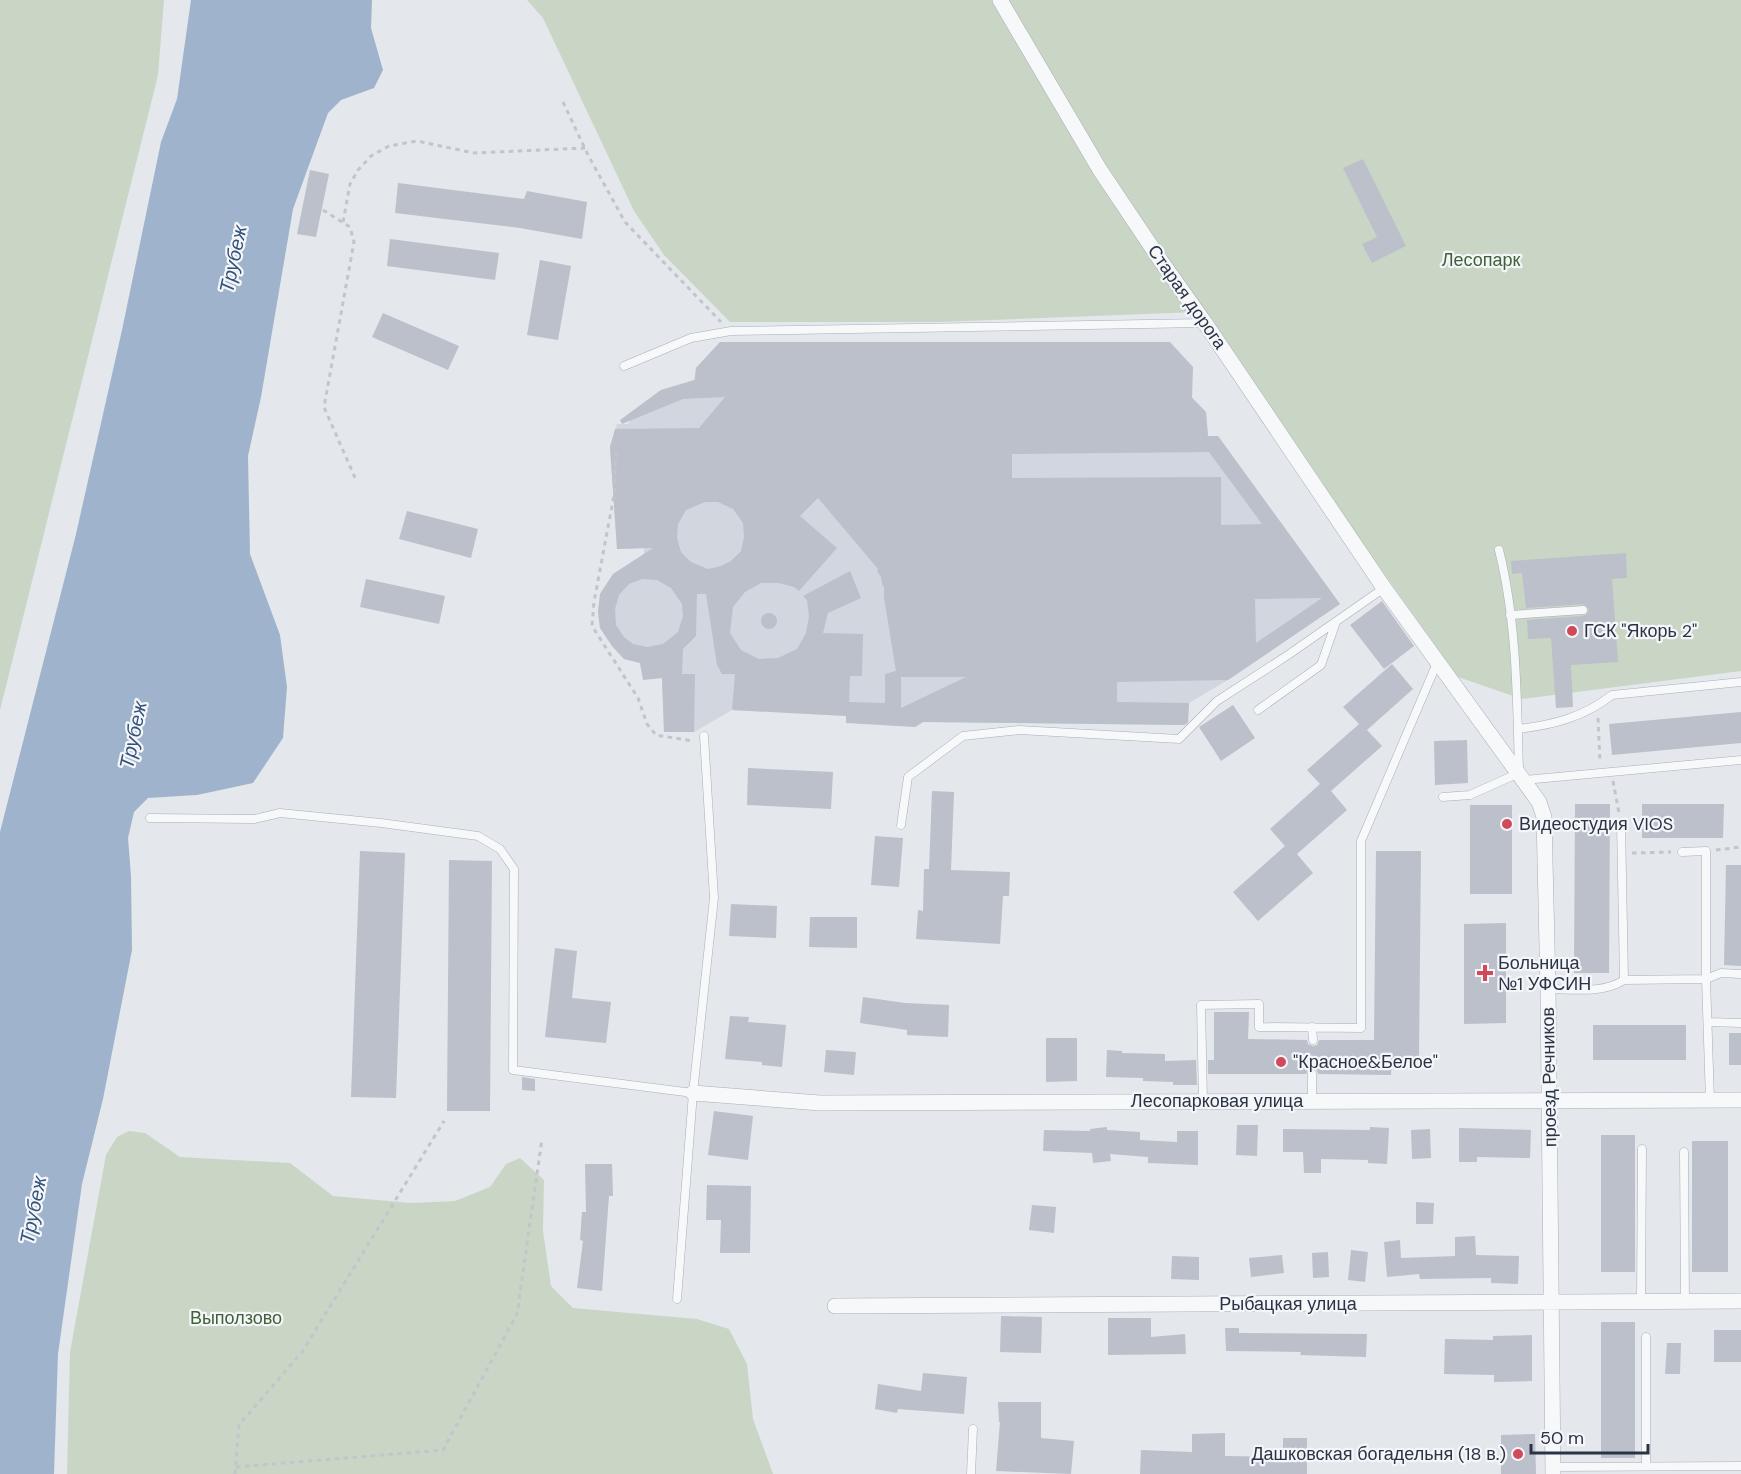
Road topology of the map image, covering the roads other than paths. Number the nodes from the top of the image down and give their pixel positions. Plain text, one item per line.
1 (1000, 0) edge
2 (1205, 323) junction
3 (624, 366) dead end
4 (1499, 550) dead end
5 (1384, 588) junction
6 (1583, 610) dead end
7 (1510, 615) junction
8 (1337, 621) junction
9 (1437, 663) junction
10 (1741, 682) edge
11 (1258, 710) dead end
12 (1518, 729) junction
13 (704, 739) road end
14 (1741, 760) edge
15 (1522, 776) junction
16 (1443, 797) dead end
17 (150, 818) dead end
18 (1621, 823) dead end
19 (901, 825) dead end
20 (1682, 852) road end
21 (1741, 974) edge
22 (1706, 979) junction
23 (1624, 980) junction
24 (1548, 989) junction
25 (1708, 1022) junction
26 (1741, 1023) edge
27 (1312, 1027) junction
28 (1312, 1040) dead end
29 (1312, 1074) dead end
30 (693, 1093) junction
31 (1312, 1100) junction
32 (1710, 1100) junction
33 (1741, 1100) edge
34 (1203, 1101) junction
35 (1549, 1101) junction
36 (1642, 1149) dead end
37 (1684, 1152) dead end
38 (677, 1299) dead end
39 (1741, 1301) edge
40 (1641, 1302) junction
41 (1685, 1302) junction
42 (1551, 1303) junction
43 (836, 1306) dead end
44 (1646, 1337) dead end
45 (973, 1429) dead end
46 (1646, 1466) junction
47 (1741, 1466) edge
48 (1553, 1471) edge
49 (970, 1474) edge

1 - 2 street, Старая дорога
2 - 3 lane
2 - 5 street, Старая дорога
4 - 7 lane
5 - 8 lane
5 - 9 street, проезд Речников
6 - 7 lane
7 - 12 lane
8 - 11 lane
8 - 19 lane
9 - 15 street, проезд Речников
9 - 27 lane
10 - 12 lane
12 - 15 lane
13 - 30 lane
14 - 15 lane
15 - 16 lane
15 - 24 street, проезд Речников
17 - 30 lane
18 - 23 lane
20 - 22 lane
21 - 22 lane
22 - 23 lane
22 - 25 lane
23 - 24 lane
24 - 35 street, проезд Речников
25 - 26 lane
25 - 32 lane
27 - 28 lane
27 - 34 lane
29 - 31 lane
30 - 34 street, Лесопарковая улица
30 - 38 lane
31 - 34 street, Лесопарковая улица
31 - 35 street, Лесопарковая улица
32 - 33 street, Лесопарковая улица
32 - 35 street, Лесопарковая улица
35 - 42 street, проезд Речников
36 - 40 lane
37 - 41 lane
39 - 41 street, Рыбацкая улица
40 - 41 street, Рыбацкая улица
40 - 42 street, Рыбацкая улица
42 - 43 street, Рыбацкая улица
42 - 48 street, проезд Речников
44 - 46 lane
45 - 49 lane
46 - 47 lane
46 - 48 lane

